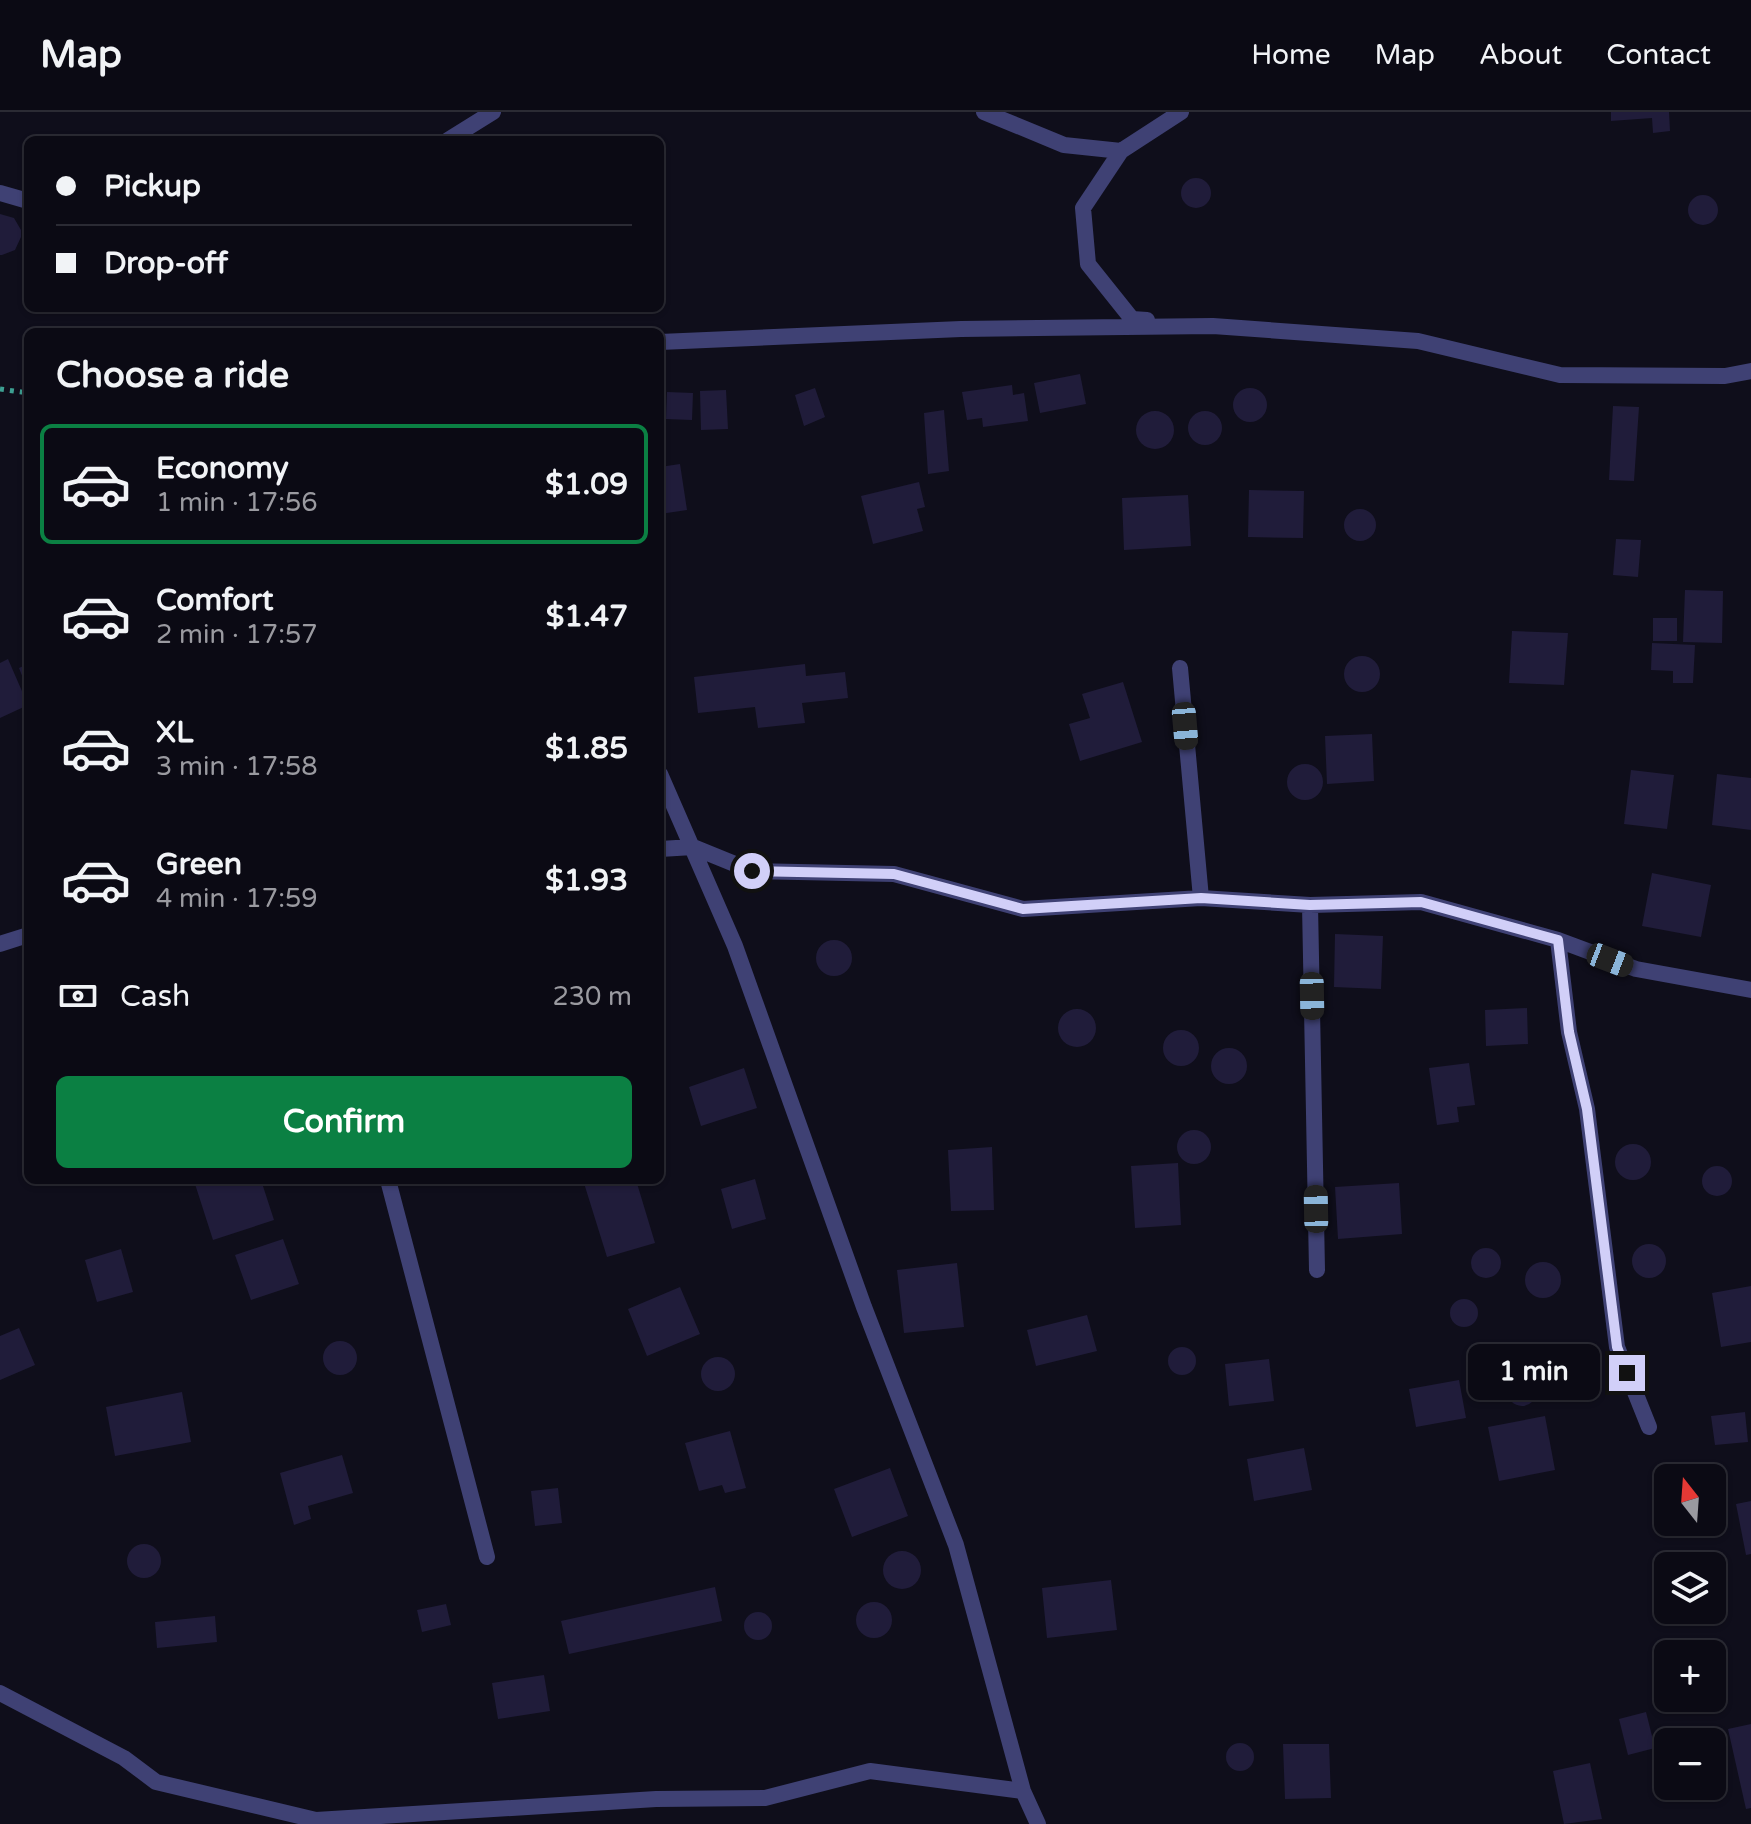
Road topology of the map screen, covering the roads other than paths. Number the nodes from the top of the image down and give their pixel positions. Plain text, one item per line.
1 (493, 112) edge
2 (984, 112) edge
3 (1181, 112) edge
4 (454, 136) edge
5 (1121, 151) junction
6 (0, 193) edge
7 (24, 200) edge
8 (1213, 326) junction
9 (664, 342) edge
10 (1751, 371) edge
11 (1180, 668) dead end
12 (664, 783) edge
13 (693, 847) junction
14 (664, 849) edge
15 (1201, 898) junction
16 (1310, 905) junction
17 (24, 936) edge
18 (1558, 940) junction
19 (0, 944) edge
20 (1751, 990) edge
21 (389, 1184) edge
22 (1317, 1270) dead end
23 (1649, 1427) dead end
24 (487, 1557) dead end
25 (0, 1693) edge
26 (1023, 1791) junction
27 (1038, 1824) edge

1 - 4 street
2 - 5 street
3 - 5 street
5 - 8 street
6 - 7 street
8 - 9 street
8 - 10 street
11 - 15 street
12 - 13 street
13 - 14 street
13 - 15 street
13 - 26 street
15 - 16 street
16 - 18 street
16 - 22 street
17 - 19 street
18 - 20 street
18 - 23 street
21 - 24 street
25 - 26 street
26 - 27 street

